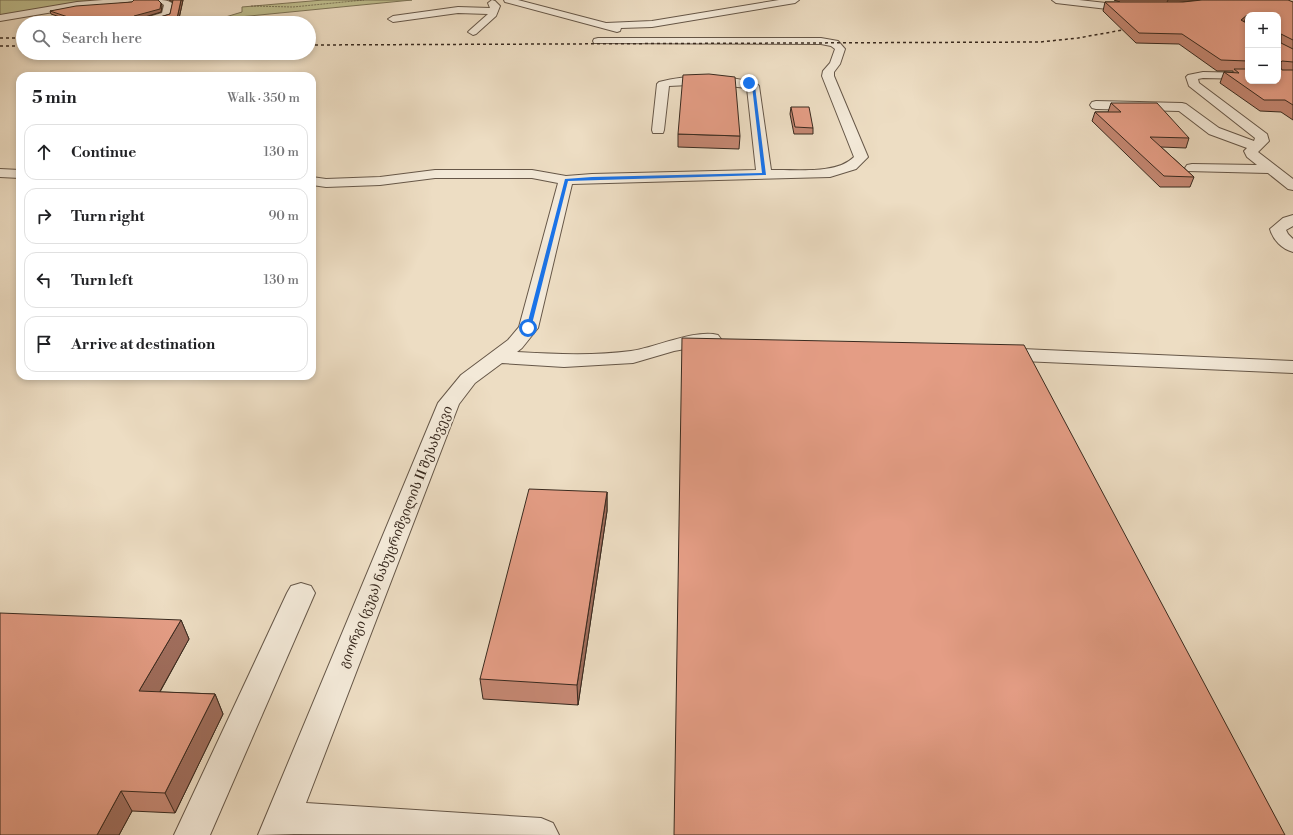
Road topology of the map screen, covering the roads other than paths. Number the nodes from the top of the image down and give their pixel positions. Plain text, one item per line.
1 (133, 0) edge
2 (161, 0) edge
3 (485, 0) edge
4 (508, 0) edge
5 (796, 0) edge
6 (1056, 0) edge
7 (1140, 10) edge
8 (494, 11) junction
9 (162, 16) edge
10 (0, 18) edge
11 (393, 19) dead end
12 (604, 26) junction
13 (473, 32) dead end
14 (598, 41) dead end
15 (643, 41) junction
16 (1245, 76) edge
17 (1096, 105) dead end
18 (658, 130) dead end
19 (1254, 146) junction
20 (1192, 168) dead end
21 (1271, 169) junction
22 (0, 174) edge
23 (16, 174) edge
24 (764, 174) junction
25 (316, 182) edge
26 (1293, 186) edge
27 (564, 187) junction
28 (1293, 220) edge
29 (1293, 247) edge
30 (727, 340) edge
31 (981, 353) edge
32 (496, 357) junction
33 (1293, 367) edge
34 (301, 593) dead end
35 (280, 826) edge
36 (192, 835) edge
37 (541, 835) edge

1 - 10 street
2 - 9 street
3 - 8 street
4 - 12 street
5 - 12 street
6 - 7 street
8 - 11 street
8 - 13 street
12 - 15 street
14 - 15 street
15 - 24 street
16 - 19 street
17 - 19 street
18 - 24 street
19 - 21 street
20 - 21 street
21 - 26 street
22 - 23 street
24 - 27 street
25 - 27 street
27 - 32 street, გიორგი (გუგა) ნახუცრიშვილის II შესახვევი
28 - 29 street
30 - 32 street
31 - 33 street
32 - 35 street, გიორგი (გუგა) ნახუცრიშვილის II შესახვევი
34 - 36 street
35 - 37 street

